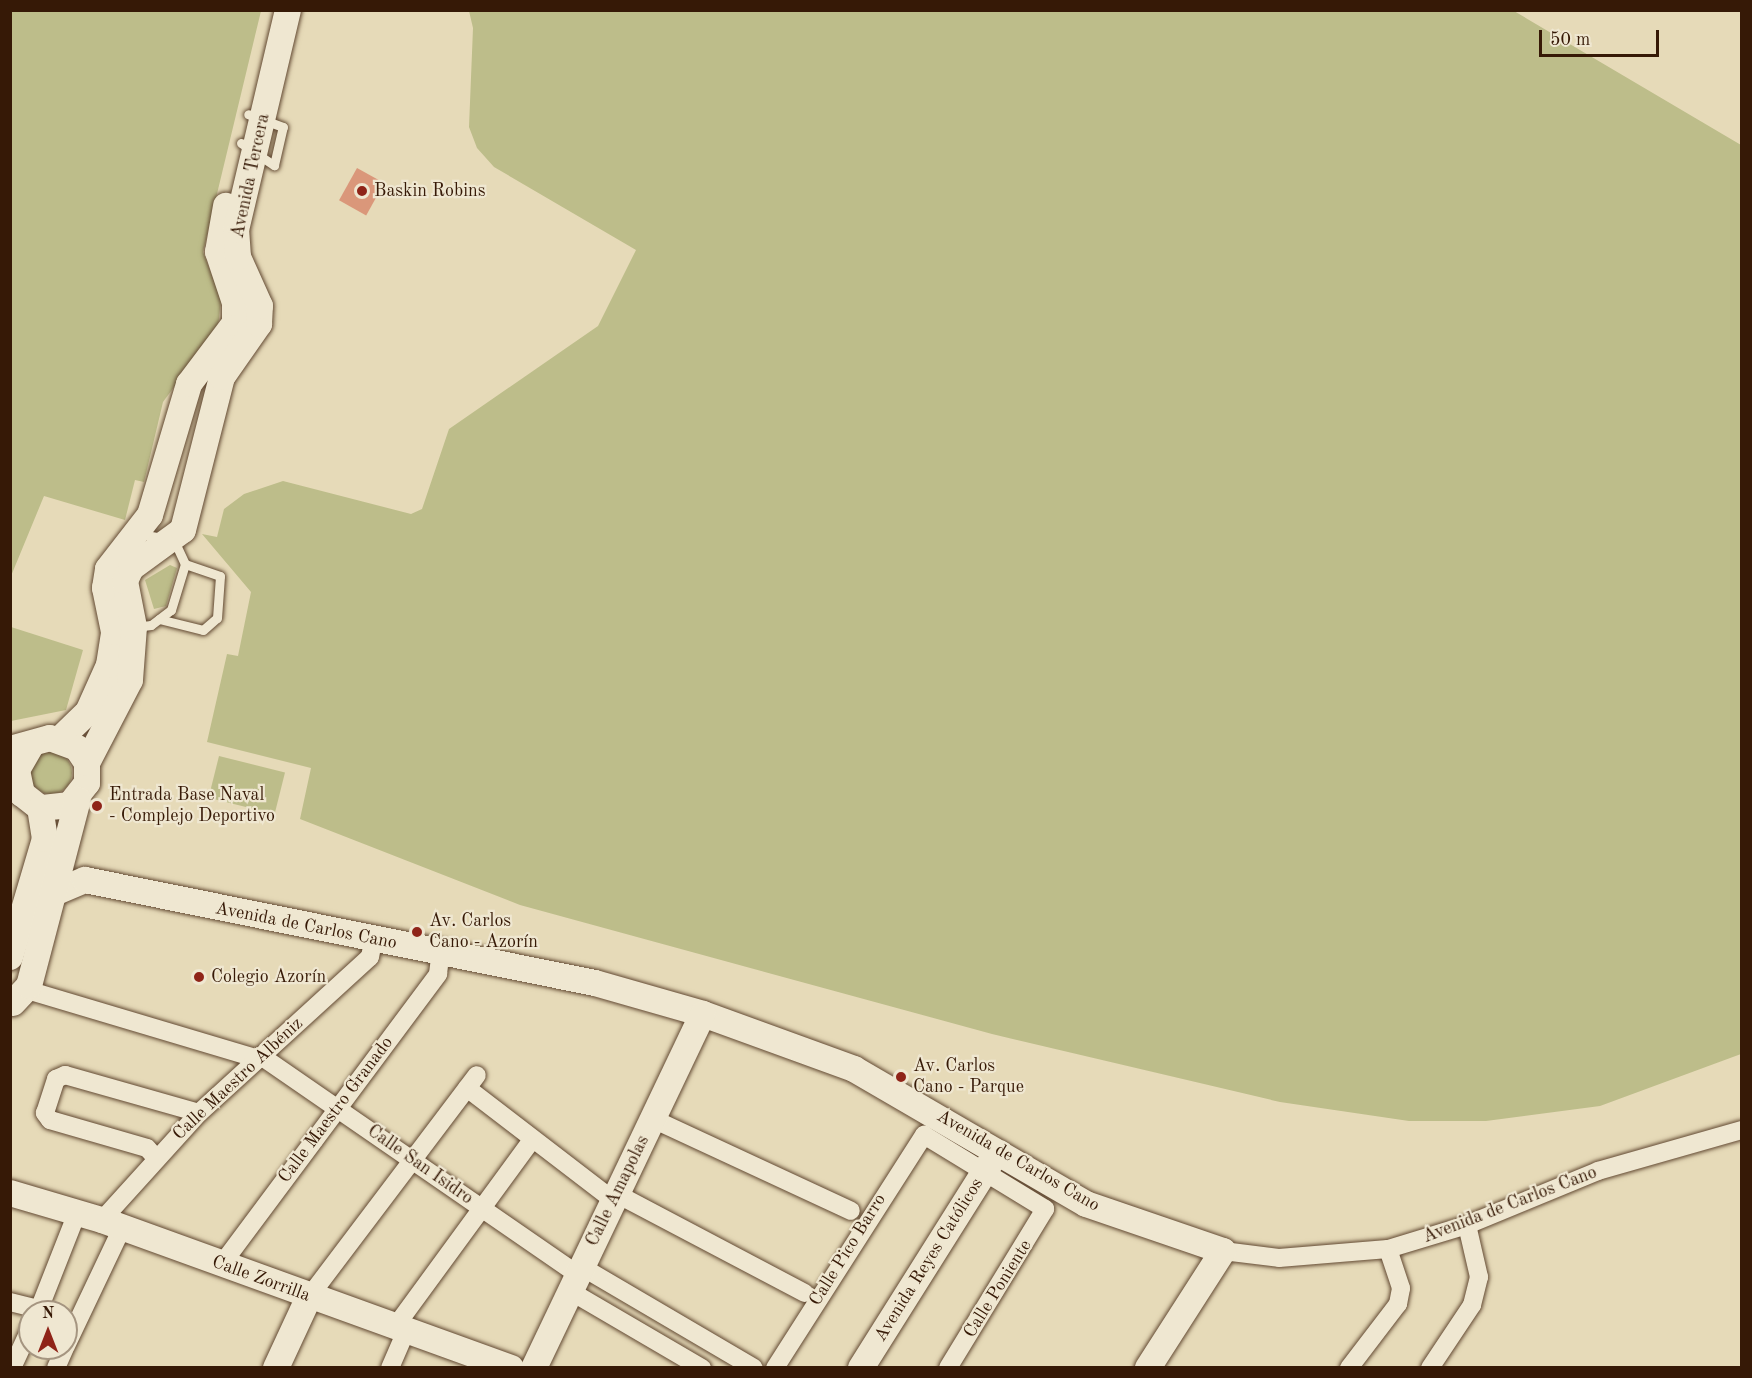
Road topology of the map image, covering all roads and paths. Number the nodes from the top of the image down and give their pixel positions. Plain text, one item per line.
1 (273, 10) edge
2 (288, 10) edge
3 (265, 120) junction
4 (257, 154) junction
5 (138, 534) junction
6 (174, 540) junction
7 (186, 564) junction
8 (110, 617) junction
9 (159, 620) junction
10 (134, 627) junction
11 (60, 739) junction
12 (21, 747) edge
13 (87, 763) junction
14 (14, 778) edge
15 (78, 799) junction
16 (40, 808) junction
17 (67, 856) junction
18 (85, 880) junction
19 (54, 893) junction
20 (374, 941) junction
21 (441, 951) junction
22 (10, 957) edge
23 (15, 1002) edge
24 (703, 1014) junction
25 (259, 1058) junction
26 (337, 1107) junction
27 (199, 1113) junction
28 (652, 1119) junction
29 (1742, 1130) edge
30 (924, 1135) joint
31 (532, 1140) junction
32 (156, 1158) junction
33 (412, 1159) junction
34 (991, 1161) junction
35 (11, 1196) edge
36 (615, 1197) junction
37 (481, 1207) junction
38 (1045, 1209) joint
39 (851, 1211) dead end
40 (77, 1213) junction
41 (112, 1224) junction
42 (1467, 1225) junction
43 (1388, 1249) junction
44 (1223, 1251) junction
45 (222, 1264) junction
46 (577, 1278) junction
47 (805, 1293) dead end
48 (309, 1297) junction
49 (42, 1300) edge
50 (78, 1315) edge
51 (400, 1329) junction
52 (1437, 1365) edge
53 (276, 1368) edge
54 (390, 1368) edge
55 (511, 1368) edge
56 (534, 1368) edge
57 (702, 1368) edge
58 (754, 1368) edge
59 (775, 1368) edge
60 (861, 1368) edge
61 (948, 1368) edge
62 (1148, 1368) edge
63 (1349, 1368) edge

1 - 3 street, Avenida Tercera
2 - 3 street, Avenida Tercera
3 - 4 street, Avenida Tercera
3 - 4 lane
4 - 5 street, Avenida Tercera
4 - 6 street, Avenida Tercera
5 - 6 lane
5 - 8 street, Avenida Tercera
6 - 7 lane
6 - 10 street
7 - 9 lane
7 - 9 lane
8 - 10 lane
8 - 11 street, Avenida Tercera
9 - 10 lane
10 - 13 street
11 - 12 street
11 - 13 street
12 - 14 street
13 - 15 street
14 - 16 street
15 - 16 street
15 - 17 street
16 - 22 street
17 - 18 street
17 - 19 street
18 - 19 street
18 - 20 street, Avenida de Carlos Cano
19 - 23 street
20 - 21 street, Avenida de Carlos Cano
20 - 25 street, Calle Maestro Albéniz
21 - 24 street, Avenida de Carlos Cano
21 - 26 street, Calle Maestro Granado
23 - 25 street, Calle San Isidro
24 - 28 street, Calle Amapolas
24 - 34 street, Avenida de Carlos Cano
25 - 26 street, Calle San Isidro
25 - 27 street, Calle Maestro Albéniz
26 - 33 street, Calle San Isidro
26 - 45 street, Calle Maestro Granado
27 - 32 street, Calle Maestro Albéniz
27 - 32 street
28 - 36 street, Calle Amapolas
28 - 39 street
29 - 42 street, Avenida de Carlos Cano
30 - 34 street, Avenida de Carlos Cano
30 - 59 street, Calle Pico Barro
31 - 33 street
31 - 36 street
31 - 37 street
32 - 41 street, Calle Maestro Albéniz
33 - 37 street, Calle San Isidro
33 - 48 street
34 - 38 street, Avenida de Carlos Cano
34 - 44 street, Avenida de Carlos Cano
34 - 60 street, Avenida Reyes Católicos
35 - 40 street, Calle Zorrilla
36 - 46 street, Calle Amapolas
36 - 47 street
37 - 46 street, Calle San Isidro
37 - 51 street
38 - 61 street, Calle Poniente
40 - 41 street, Calle Zorrilla
40 - 49 street
41 - 45 street, Calle Zorrilla
41 - 50 street, Calle Maestro Albéniz
42 - 43 street, Avenida de Carlos Cano
42 - 52 street
43 - 44 street, Avenida de Carlos Cano
43 - 63 street
44 - 62 street
45 - 48 street, Calle Zorrilla
46 - 56 street, Calle Amapolas
46 - 57 street
46 - 58 street
48 - 51 street, Calle Zorrilla
48 - 53 street
51 - 54 street
51 - 55 street, Calle Zorrilla

